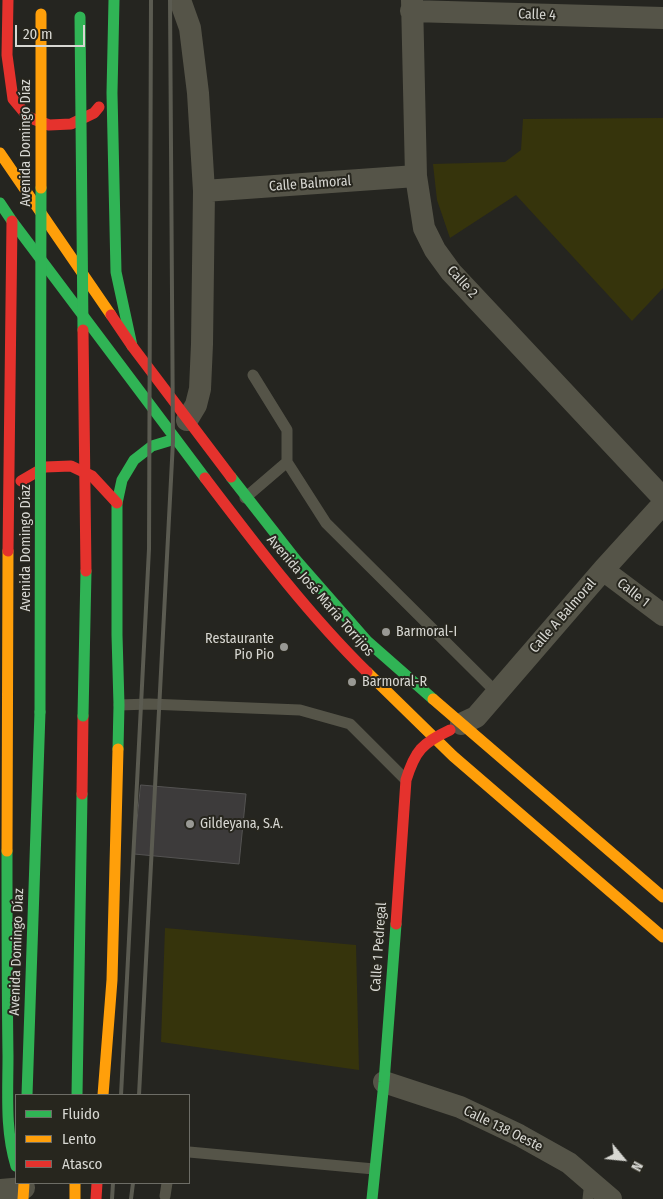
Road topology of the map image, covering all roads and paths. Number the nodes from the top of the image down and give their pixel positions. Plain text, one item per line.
1 (8, 0) edge
2 (41, 0) edge
3 (114, 0) edge
4 (180, 0) edge
5 (412, 6) edge
6 (80, 12) dead end
7 (663, 18) edge
8 (4, 58) edge
9 (112, 93) junction
10 (0, 153) edge
11 (416, 176) junction
12 (204, 191) junction
13 (0, 203) edge
14 (12, 221) junction
15 (132, 346) junction
16 (253, 375) dead end
17 (187, 420) junction
18 (175, 439) junction
19 (288, 462) junction
20 (247, 497) junction
21 (8, 498) junction
22 (663, 498) edge
23 (117, 503) junction
24 (663, 504) edge
25 (230, 510) junction
26 (604, 570) junction
27 (663, 616) edge
28 (498, 693) junction
29 (118, 705) junction
30 (462, 724) junction
31 (4, 732) edge
32 (433, 737) junction
33 (406, 780) junction
34 (663, 897) edge
35 (663, 937) edge
36 (384, 1082) junction
37 (27, 1094) edge
38 (77, 1094) edge
39 (104, 1094) edge
40 (190, 1152) edge
41 (15, 1163) edge
42 (374, 1168) junction
43 (75, 1184) edge
44 (97, 1184) edge
45 (167, 1184) edge
46 (23, 1188) edge
47 (0, 1190) edge
48 (589, 1190) edge
49 (165, 1196) dead end
50 (75, 1199) edge
51 (96, 1199) edge
52 (372, 1199) edge
53 (611, 1199) edge

1 - 8 main road
2 - 37 main road, Avenida Domingo Díaz, bridge
3 - 9 main road
4 - 12 street
5 - 7 street, Calle 4
5 - 11 street, Calle 2
6 - 38 main road, bridge
8 - 9 main road
9 - 15 main road
10 - 15 main road, Avenida José María Torrijos
11 - 12 street, Calle Balmoral
11 - 22 street, Calle 2
12 - 17 street
13 - 14 main road, Avenida José María Torrijos
14 - 18 main road, Avenida José María Torrijos
14 - 21 main road
15 - 17 main road, Avenida José María Torrijos
16 - 19 lane
17 - 20 main road, Avenida José María Torrijos
18 - 23 main road
18 - 25 main road, Avenida José María Torrijos
19 - 20 lane
19 - 28 lane
20 - 25 lane
20 - 30 main road, Avenida José María Torrijos
21 - 23 main road
21 - 31 main road
23 - 29 main road
24 - 26 street, Calle A Balmoral
25 - 32 main road, Avenida José María Torrijos
26 - 27 street, Calle 1
26 - 28 street, Calle A Balmoral
28 - 30 street, Calle A Balmoral
29 - 33 lane
29 - 39 main road
30 - 32 main road, Calle 1 Pedregal
30 - 34 main road, Avenida José María Torrijos
31 - 41 main road
32 - 33 main road, Calle 1 Pedregal
32 - 35 main road, Avenida José María Torrijos
33 - 36 main road, Calle 1 Pedregal
36 - 42 main road, Calle 1 Pedregal
36 - 48 street, Calle 138 Oeste
40 - 42 lane
42 - 52 main road, Calle 1 Pedregal
43 - 50 main road
44 - 51 main road
45 - 49 lane
46 - 47 street
48 - 53 street, Calle 138 Oeste

